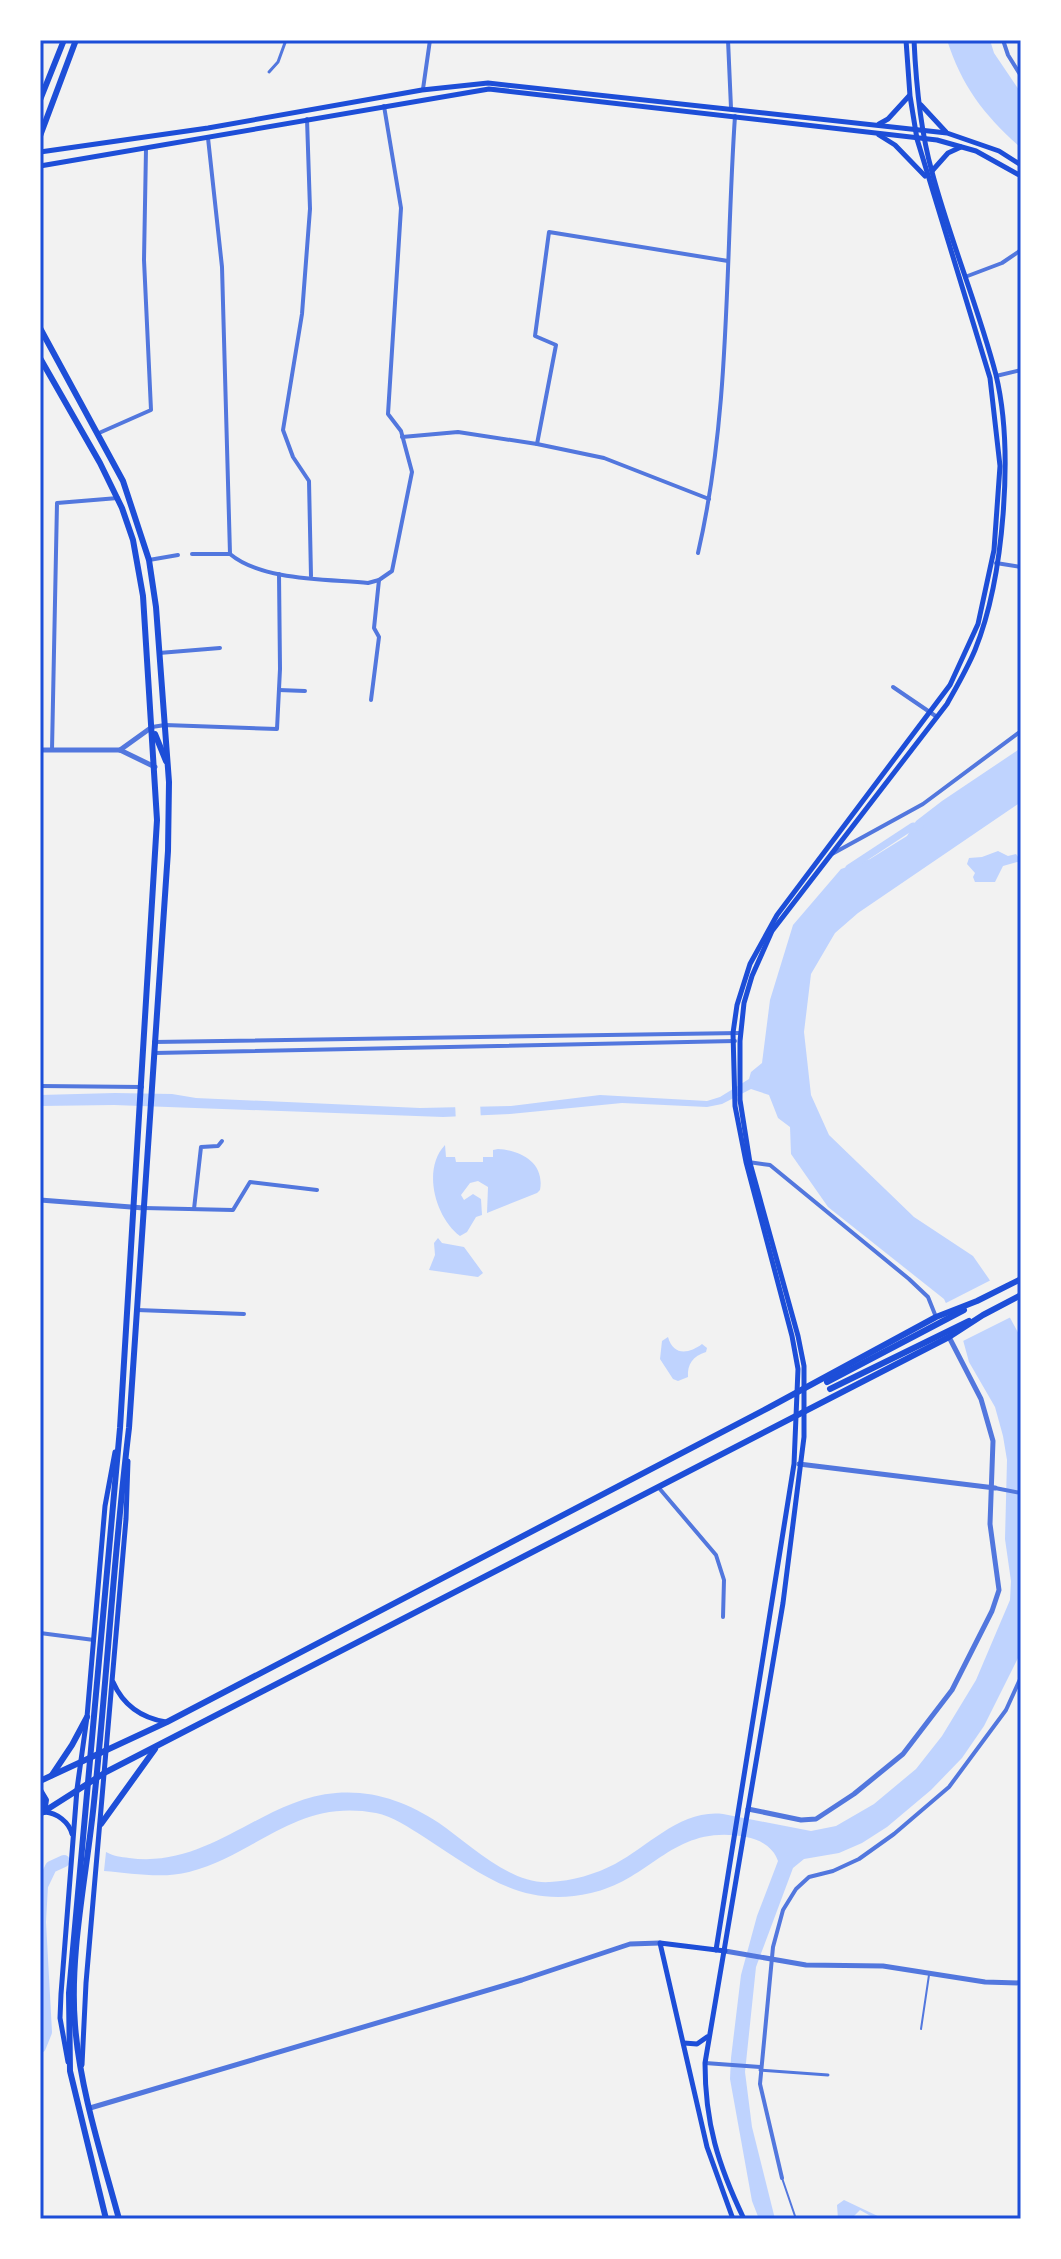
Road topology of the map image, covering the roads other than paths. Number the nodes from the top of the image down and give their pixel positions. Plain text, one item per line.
1 (64, 40) edge
2 (76, 40) edge
3 (286, 40) edge
4 (430, 40) edge
5 (728, 40) edge
6 (906, 40) edge
7 (914, 40) edge
8 (1003, 40) edge
9 (269, 72) dead end
10 (1021, 76) edge
11 (422, 90) junction
12 (910, 95) junction
13 (40, 100) edge
14 (919, 102) junction
15 (384, 106) junction
16 (731, 108) junction
17 (735, 116) junction
18 (307, 119) junction
19 (878, 124) junction
20 (914, 129) junction
21 (922, 129) junction
22 (947, 133) junction
23 (878, 135) junction
24 (40, 136) edge
25 (208, 138) junction
26 (917, 139) junction
27 (925, 139) junction
28 (963, 147) junction
29 (146, 149) junction
30 (40, 152) edge
31 (1021, 165) edge
32 (40, 166) edge
33 (932, 172) junction
34 (1021, 176) edge
35 (927, 178) junction
36 (1021, 250) edge
37 (728, 261) junction
38 (962, 278) junction
39 (40, 328) edge
40 (40, 358) edge
41 (1021, 370) edge
42 (996, 377) junction
43 (99, 433) junction
44 (402, 437) junction
45 (537, 444) junction
46 (118, 498) junction
47 (710, 500) junction
48 (698, 553) dead end
49 (192, 554) dead end
50 (230, 554) junction
51 (178, 555) dead end
52 (149, 560) junction
53 (996, 563) junction
54 (1021, 567) edge
55 (279, 574) junction
56 (311, 577) junction
57 (379, 580) junction
58 (220, 648) dead end
59 (159, 653) junction
60 (893, 687) dead end
61 (279, 690) junction
62 (305, 691) dead end
63 (371, 700) dead end
64 (931, 711) junction
65 (937, 717) junction
66 (165, 725) junction
67 (152, 727) junction
68 (1021, 731) edge
69 (40, 750) edge
70 (52, 750) junction
71 (120, 750) junction
72 (155, 767) junction
73 (168, 767) junction
74 (831, 854) junction
75 (737, 1033) junction
76 (154, 1042) junction
77 (736, 1042) junction
78 (154, 1053) junction
79 (40, 1086) edge
80 (142, 1087) junction
81 (222, 1141) dead end
82 (748, 1162) junction
83 (317, 1190) dead end
84 (40, 1200) edge
85 (134, 1207) junction
86 (144, 1208) junction
87 (194, 1209) junction
88 (1021, 1279) edge
89 (1020, 1298) edge
90 (137, 1310) junction
91 (244, 1314) dead end
92 (942, 1317) junction
93 (951, 1334) junction
94 (799, 1391) junction
95 (804, 1410) junction
96 (795, 1415) junction
97 (120, 1428) junction
98 (129, 1428) junction
99 (794, 1464) junction
100 (803, 1465) junction
101 (658, 1485) junction
102 (993, 1488) junction
103 (1021, 1493) edge
104 (115, 1516) junction
105 (723, 1617) dead end
106 (40, 1633) edge
107 (94, 1640) junction
108 (1021, 1677) edge
109 (113, 1682) junction
110 (87, 1717) junction
111 (167, 1722) junction
112 (157, 1747) junction
113 (106, 1751) junction
114 (79, 1763) junction
115 (106, 1772) junction
116 (52, 1775) junction
117 (40, 1781) edge
118 (77, 1789) junction
119 (40, 1790) edge
120 (745, 1811) junction
121 (42, 1813) edge
122 (101, 1824) junction
123 (74, 1839) junction
124 (739, 1841) junction
125 (660, 1943) junction
126 (716, 1950) junction
127 (725, 1951) junction
128 (774, 1960) junction
129 (929, 1974) junction
130 (1021, 1983) edge
131 (72, 2022) junction
132 (921, 2029) dead end
133 (709, 2036) junction
134 (683, 2043) junction
135 (705, 2063) junction
136 (760, 2068) junction
137 (82, 2069) junction
138 (70, 2071) junction
139 (828, 2075) dead end
140 (90, 2108) junction
141 (782, 2178) joint
142 (731, 2218) edge
143 (106, 2219) edge
144 (119, 2219) edge
145 (744, 2219) edge
146 (796, 2219) edge

1 - 13 main road
2 - 24 main road
3 - 9 street
4 - 11 street
5 - 16 street
6 - 12 main road
7 - 14 main road
8 - 10 street
11 - 16 main road
11 - 30 main road
12 - 19 main road
12 - 20 main road
14 - 21 main road
14 - 22 main road
15 - 17 main road
15 - 18 main road
15 - 44 street
16 - 19 main road
17 - 23 main road
17 - 37 street
18 - 25 main road
18 - 56 street
19 - 20 main road
20 - 21 main road
20 - 26 main road
21 - 22 main road
21 - 27 main road
22 - 31 main road
23 - 26 main road
23 - 35 main road
25 - 29 main road
25 - 50 street
26 - 27 main road
26 - 35 main road
27 - 28 main road
27 - 33 main road
28 - 33 main road
28 - 34 main road
29 - 32 main road
29 - 43 street
33 - 38 main road
35 - 38 main road
36 - 38 street
37 - 45 street
37 - 47 street
38 - 42 main road
38 - 64 main road
39 - 43 main road
40 - 46 main road
41 - 42 street
42 - 53 main road
43 - 52 main road
44 - 45 street
44 - 57 street
45 - 47 street
46 - 67 main road
46 - 70 street
47 - 48 street
49 - 50 street
50 - 55 street
51 - 52 street
52 - 59 main road
53 - 54 street
53 - 65 main road
55 - 56 street
55 - 61 street
56 - 57 street
57 - 63 street
58 - 59 street
59 - 66 main road
60 - 64 street
61 - 62 street
61 - 66 street
64 - 65 street
64 - 75 main road
65 - 74 main road
66 - 67 street
66 - 73 main road
67 - 71 street
67 - 72 main road
67 - 73 main road
68 - 74 street
69 - 70 street
70 - 71 street
71 - 72 street
72 - 80 main road
73 - 76 main road
74 - 75 main road
75 - 76 street
75 - 77 main road
76 - 78 main road
77 - 78 street
77 - 82 main road
78 - 86 main road
79 - 80 street
80 - 85 main road
81 - 87 street
82 - 92 street
82 - 94 main road
83 - 87 street
84 - 85 street
85 - 86 street
85 - 97 main road
86 - 87 street
86 - 90 main road
88 - 92 main road
89 - 93 main road
90 - 91 street
90 - 98 main road
92 - 93 main road
92 - 94 main road
93 - 95 main road
93 - 102 street
94 - 95 main road
94 - 96 main road
94 - 111 main road
95 - 96 main road
95 - 100 main road
96 - 99 main road
96 - 101 main road
97 - 104 main road
97 - 107 main road
98 - 104 main road
98 - 109 main road
99 - 100 street
99 - 120 main road
100 - 102 street
100 - 120 main road
101 - 105 street
101 - 112 main road
102 - 103 street
102 - 120 street
104 - 131 main road
106 - 107 street
107 - 110 main road
108 - 128 street
109 - 111 main road
109 - 113 main road
110 - 114 main road
110 - 116 main road
111 - 113 main road
112 - 115 main road
112 - 122 main road
113 - 114 main road
113 - 115 main road
114 - 116 main road
114 - 118 main road
115 - 118 main road
115 - 122 main road
116 - 117 main road
118 - 121 main road
118 - 123 main road
119 - 121 main road
120 - 124 main road
121 - 123 main road
122 - 137 main road
123 - 138 main road
124 - 126 main road
124 - 127 main road
125 - 126 main road
125 - 134 main road
125 - 140 street
126 - 127 main road
127 - 128 street
127 - 133 main road
128 - 129 street
128 - 136 street
129 - 130 street
129 - 132 lane
131 - 137 main road
131 - 138 main road
133 - 134 main road
133 - 135 main road
134 - 142 main road
135 - 136 street
135 - 145 main road
136 - 139 street
136 - 141 street
137 - 140 main road
138 - 143 main road
140 - 144 main road
141 - 146 lane

